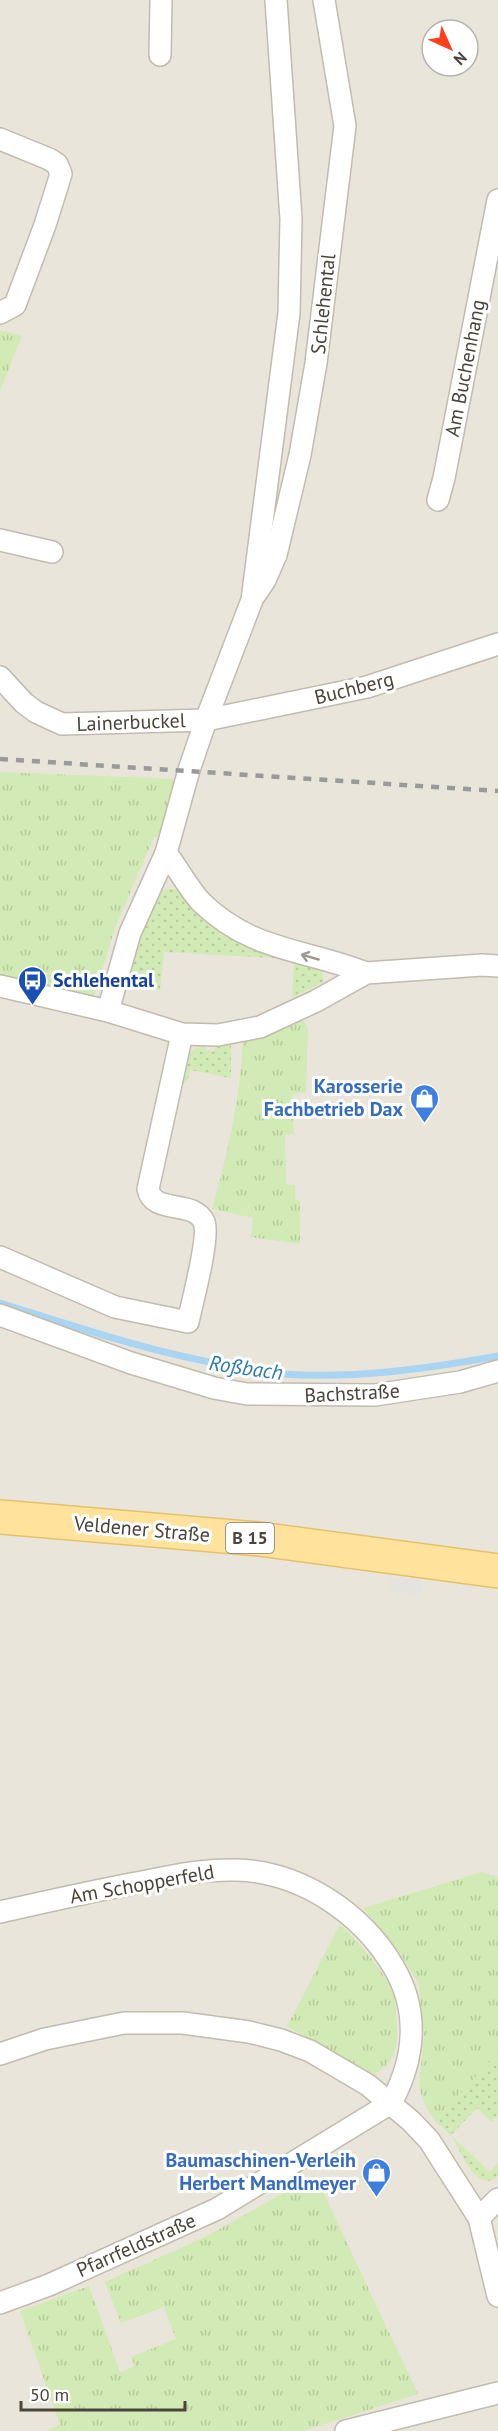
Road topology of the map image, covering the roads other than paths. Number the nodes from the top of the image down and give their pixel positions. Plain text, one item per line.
1 (161, 0) edge
2 (276, 0) edge
3 (324, 0) edge
4 (160, 55) dead end
5 (0, 139) edge
6 (498, 200) edge
7 (0, 314) edge
8 (438, 501) dead end
9 (0, 540) edge
10 (52, 552) dead end
11 (252, 600) junction
12 (498, 644) edge
13 (0, 677) edge
14 (206, 720) junction
15 (166, 852) junction
16 (498, 966) edge
17 (366, 973) junction
18 (0, 986) edge
19 (108, 1011) junction
20 (182, 1034) junction
21 (0, 1257) edge
22 (0, 1315) edge
23 (498, 1371) edge
24 (0, 1517) edge
25 (498, 1571) edge
26 (0, 1912) edge
27 (0, 2054) edge
28 (391, 2103) junction
29 (498, 2199) edge
30 (479, 2218) junction
31 (498, 2296) edge
32 (0, 2303) edge
33 (498, 2393) edge
34 (346, 2431) edge

1 - 4 street
2 - 11 street, Schlehental
3 - 11 street, Schlehental
5 - 7 street
6 - 8 street, Am Buchenhang
9 - 10 street
11 - 14 street, Schlehental
12 - 14 street, Buchberg
13 - 14 street, Lainerbuckel
14 - 15 street, Schlehental
17 -> 15 street
15 - 19 street, Schlehental
16 - 17 street
17 - 20 street
18 - 19 street
19 - 20 street
20 - 21 street
22 - 23 street, Bachstraße
24 - 25 main road, Veldener Straße / B 15
26 - 28 street, Am Schopperfeld
27 - 28 street
28 - 30 street
28 - 32 street, Pfarrfeldstraße
29 - 30 street
30 - 31 street
33 - 34 street

